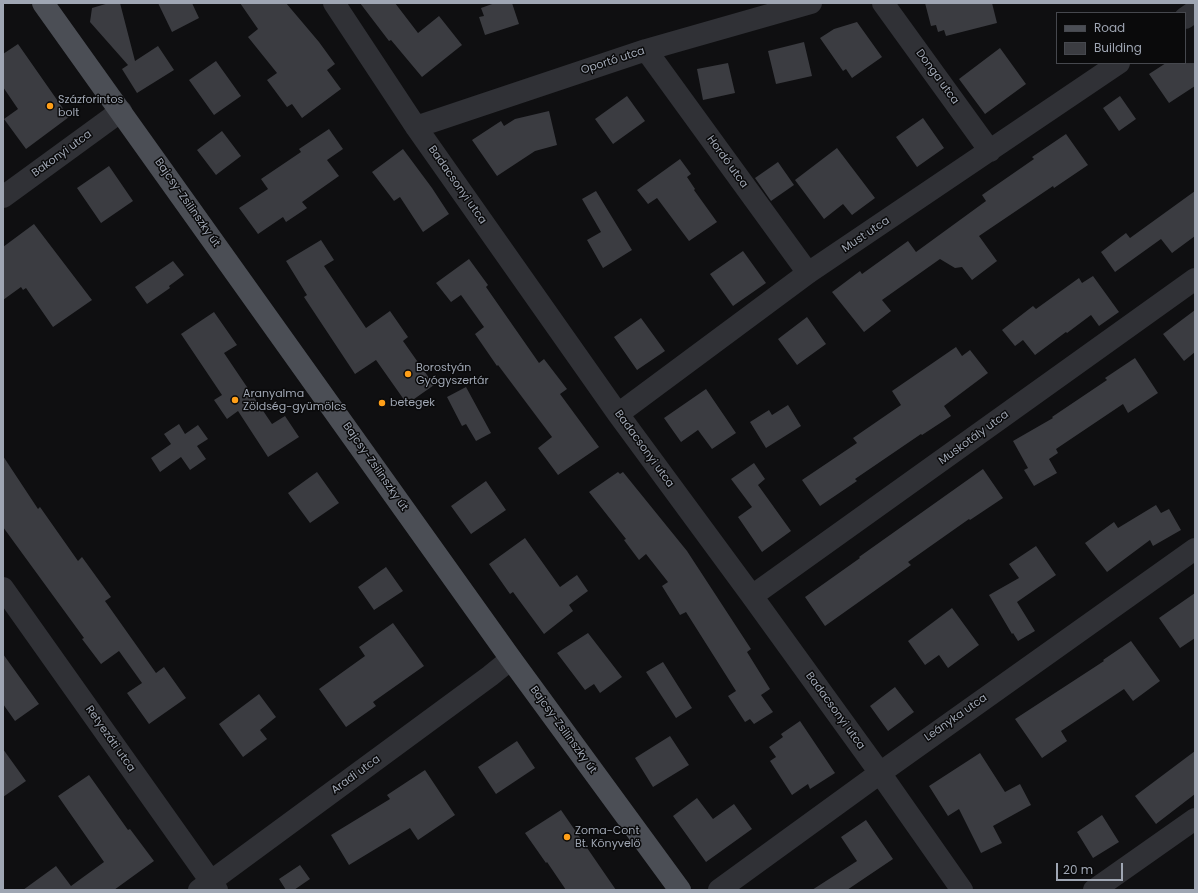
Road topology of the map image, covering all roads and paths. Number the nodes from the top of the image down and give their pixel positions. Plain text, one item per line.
1 (43, 3) edge
2 (334, 3) edge
3 (811, 3) edge
4 (883, 3) edge
5 (1195, 11) edge
6 (1186, 17) edge
7 (646, 50) junction
8 (1118, 64) edge
9 (121, 111) junction
10 (416, 127) junction
11 (990, 151) junction
12 (3, 197) edge
13 (808, 274) junction
14 (1195, 279) edge
15 (618, 414) junction
16 (1195, 549) edge
17 (3, 588) edge
18 (752, 596) junction
19 (511, 659) junction
20 (880, 773) junction
21 (1195, 819) edge
22 (209, 887) edge
23 (680, 890) edge
24 (719, 890) edge
25 (962, 890) edge
26 (1094, 890) edge

1 - 9 main road, Bajcsy-Zsilinszky út
2 - 10 street, Badacsonyi utca
3 - 7 street, Oportó utca
4 - 11 street, Donga utca
5 - 6 street
7 - 10 street, Oportó utca
7 - 13 street, Hordó utca
8 - 11 street, Must utca
9 - 12 street, Bakonyi utca
9 - 19 main road, Bajcsy-Zsilinszky út
10 - 15 street, Badacsonyi utca
11 - 13 street, Must utca
13 - 15 street, Must utca
14 - 18 street, Muskotály utca
15 - 18 street, Badacsonyi utca
16 - 20 street, Leányka utca
17 - 22 street, Retyezáti utca
18 - 20 street, Badacsonyi utca
19 - 22 street, Aradi utca
19 - 23 main road, Bajcsy-Zsilinszky út
20 - 24 street, Leányka utca
20 - 25 street, Badacsonyi utca
21 - 26 street

